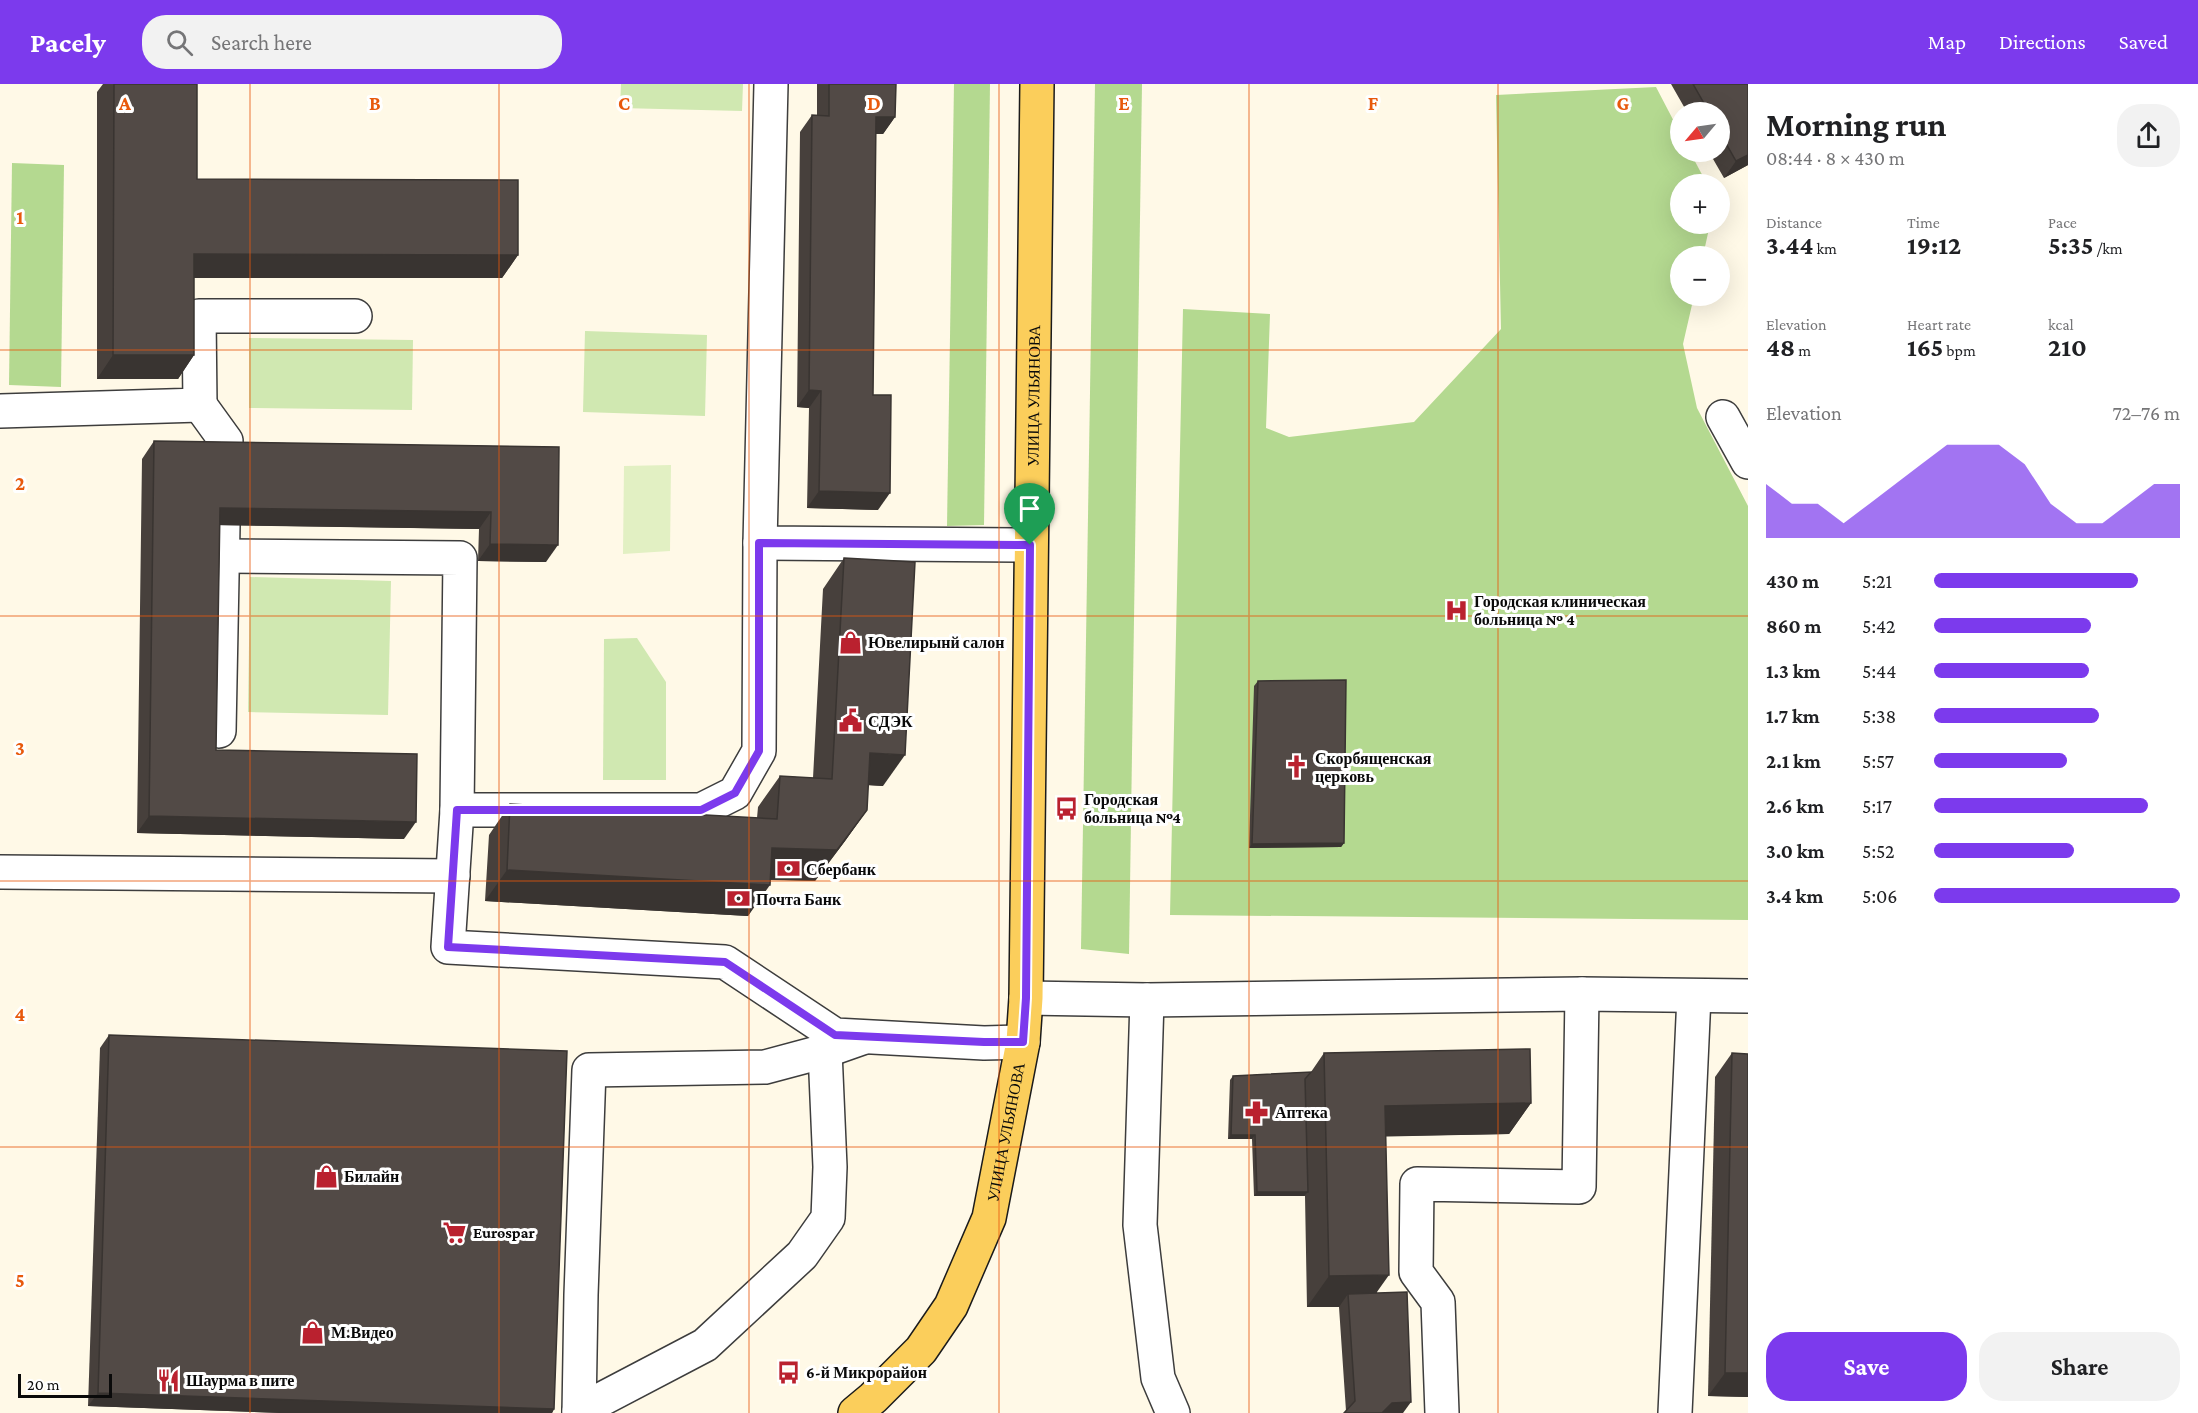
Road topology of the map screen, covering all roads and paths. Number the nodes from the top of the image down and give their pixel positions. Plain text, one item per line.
1 (771, 84) edge
2 (1037, 84) edge
3 (356, 316) dead end
4 (200, 405) junction
5 (0, 411) edge
6 (1723, 417) dead end
7 (225, 459) edge
8 (1748, 462) edge
9 (759, 543) junction
10 (1030, 545) junction
11 (219, 731) edge
12 (457, 810) junction
13 (0, 872) edge
14 (453, 876) junction
15 (1582, 994) junction
16 (1694, 996) junction
17 (1748, 996) edge
18 (1026, 998) junction
19 (1147, 1000) junction
20 (866, 1036) junction
21 (1023, 1042) junction
22 (825, 1051) junction
23 (579, 1412) edge
24 (855, 1413) edge
25 (1173, 1413) edge
26 (1442, 1413) edge
27 (1675, 1413) edge

1 - 9 street
2 - 10 main road, УЛИЦА УЛЬЯНОВА
3 - 4 street
4 - 5 street
4 - 7 street
6 - 8 street
9 - 10 street
9 - 12 street
10 - 18 main road, УЛИЦА УЛЬЯНОВА
11 - 12 street
12 - 14 street
13 - 14 street
14 - 20 street
15 - 16 street
15 - 19 street
15 - 26 street
16 - 17 street
16 - 27 street
18 - 19 street
18 - 21 main road, УЛИЦА УЛЬЯНОВА
19 - 25 street
20 - 21 street
20 - 22 street
21 - 24 main road, УЛИЦА УЛЬЯНОВА
22 - 23 street
22 - 23 street

